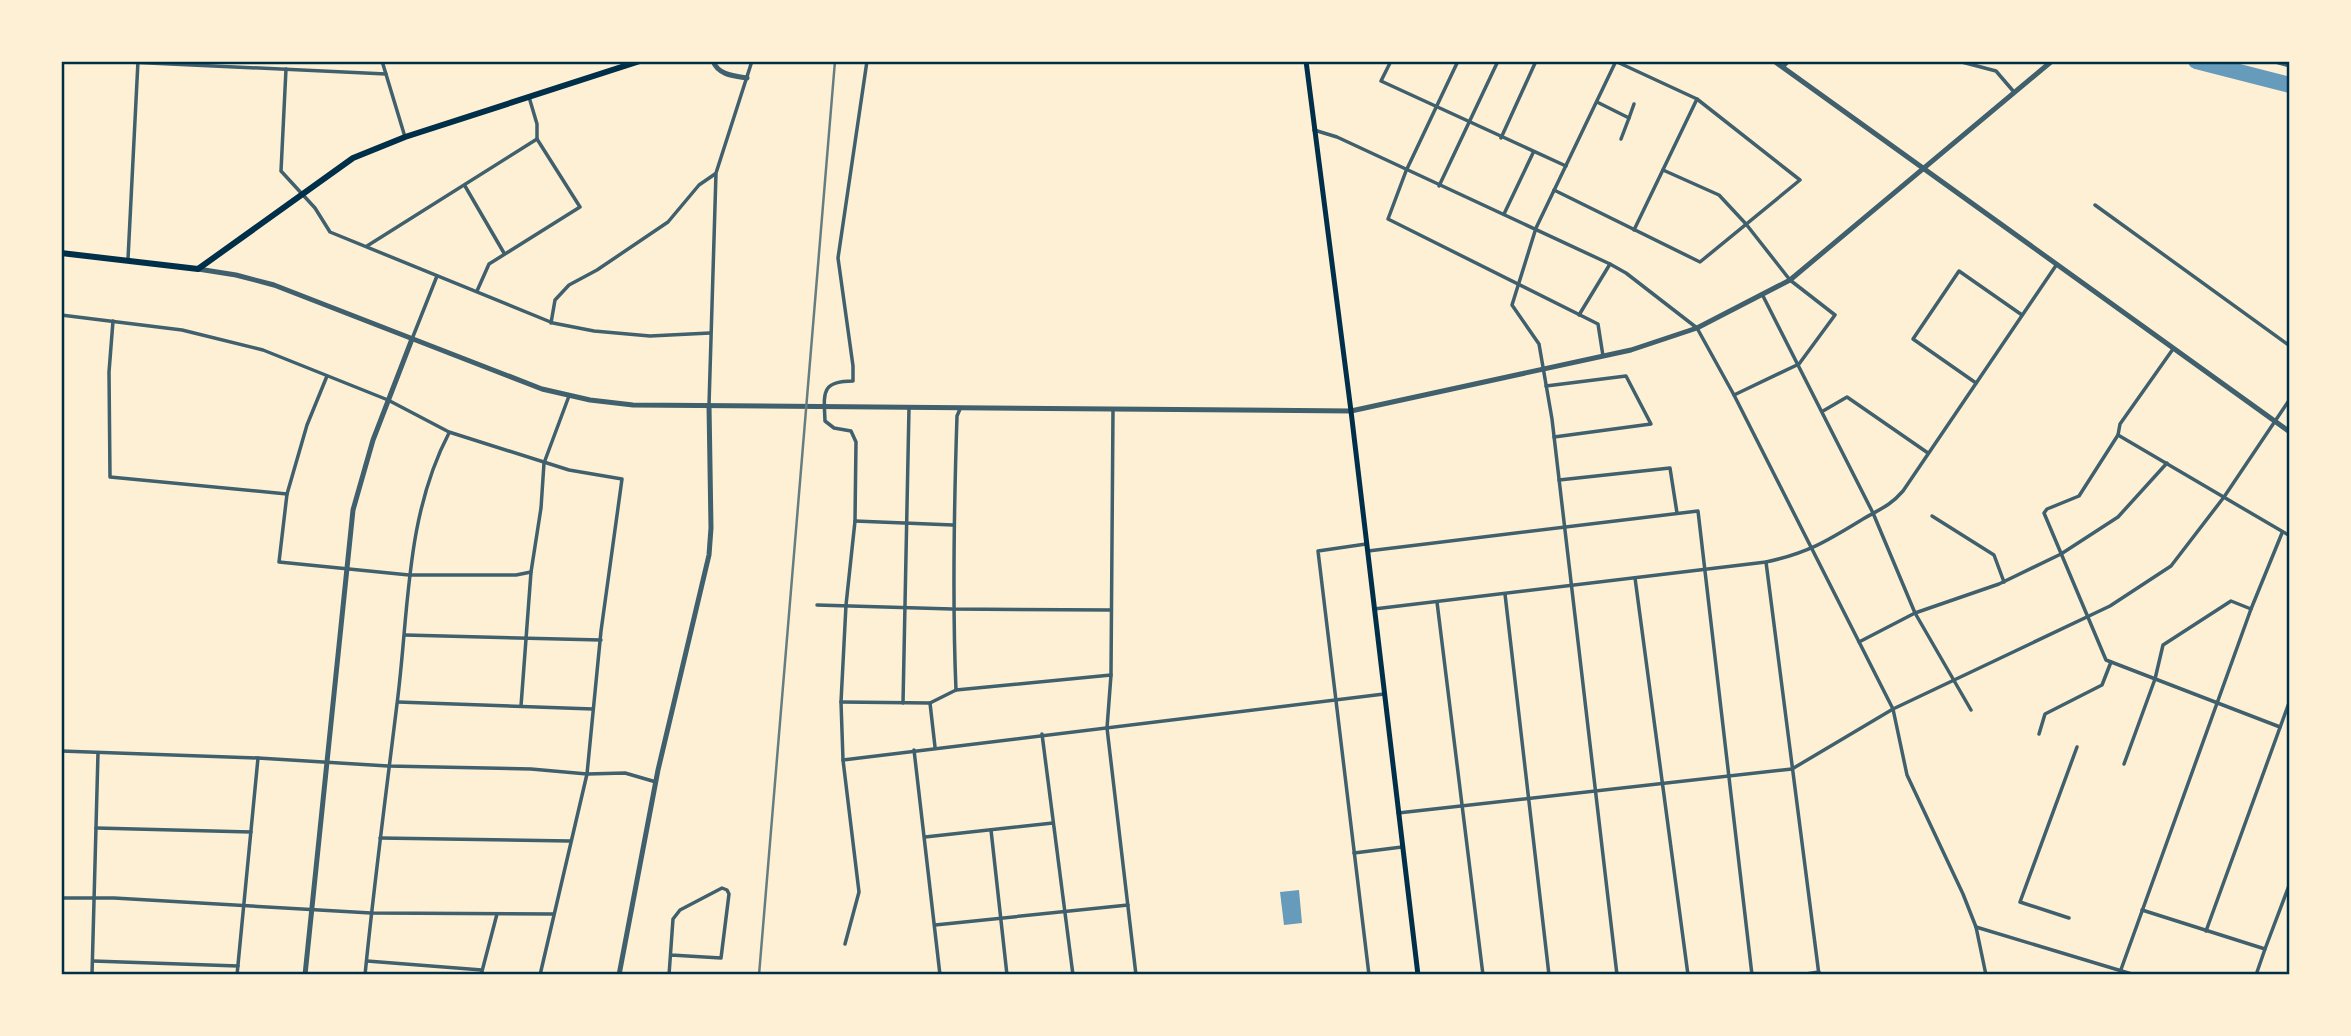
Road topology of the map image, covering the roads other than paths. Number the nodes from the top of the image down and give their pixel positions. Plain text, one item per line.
1 (106, 61) edge
2 (382, 61) edge
3 (640, 61) edge
4 (713, 61) edge
5 (752, 61) edge
6 (867, 61) edge
7 (1306, 61) edge
8 (1391, 61) edge
9 (1458, 61) edge
10 (1498, 61) edge
11 (1536, 61) edge
12 (1616, 61) edge
13 (1774, 61) edge
14 (1788, 61) edge
15 (1958, 61) edge
16 (2052, 61) edge
17 (138, 62) edge
18 (2275, 62) edge
19 (2290, 66) edge
20 (1783, 67) junction
21 (286, 69) junction
22 (386, 74) junction
23 (747, 78) junction
24 (2014, 92) junction
25 (529, 97) junction
26 (1697, 99) junction
27 (1597, 102) junction
28 (1634, 104) dead end
29 (1436, 107) junction
30 (1629, 118) junction
31 (1469, 122) junction
32 (1314, 130) junction
33 (405, 137) junction
34 (1501, 138) junction
35 (537, 139) junction
36 (1621, 139) dead end
37 (1533, 152) junction
38 (1566, 166) junction
39 (1922, 168) junction
40 (1406, 170) junction
41 (1663, 170) junction
42 (716, 173) junction
43 (465, 186) junction
44 (1439, 186) junction
45 (1554, 190) junction
46 (302, 194) junction
47 (2095, 205) dead end
48 (1504, 214) junction
49 (1746, 224) junction
50 (1536, 228) junction
51 (1634, 230) junction
52 (366, 247) junction
53 (61, 253) edge
54 (505, 253) junction
55 (127, 261) junction
56 (1610, 264) junction
57 (2057, 264) junction
58 (198, 269) junction
59 (438, 276) junction
60 (1790, 280) junction
61 (1519, 285) junction
62 (477, 291) junction
63 (1762, 295) junction
64 (61, 315) edge
65 (1579, 315) junction
66 (2022, 315) junction
67 (113, 321) junction
68 (551, 323) junction
69 (1697, 328) junction
70 (710, 333) junction
71 (412, 339) junction
72 (2290, 346) edge
73 (2173, 349) junction
74 (1603, 356) junction
75 (1799, 364) junction
76 (327, 376) junction
77 (1976, 383) junction
78 (1546, 386) junction
79 (1734, 395) junction
80 (569, 396) junction
81 (2290, 399) edge
82 (388, 400) junction
83 (709, 405) junction
84 (909, 408) junction
85 (960, 409) junction
86 (1113, 410) junction
87 (1351, 411) junction
88 (1822, 411) junction
89 (2274, 423) junction
90 (449, 432) junction
91 (2290, 432) edge
92 (2118, 435) junction
93 (1554, 437) junction
94 (1928, 453) junction
95 (544, 463) junction
96 (2167, 463) junction
97 (1559, 480) junction
98 (287, 494) junction
99 (2224, 497) junction
100 (1677, 513) junction
101 (1873, 513) junction
102 (1932, 516) dead end
103 (855, 521) junction
104 (907, 521) junction
105 (953, 525) junction
106 (1564, 526) junction
107 (2282, 533) junction
108 (2290, 536) edge
109 (1366, 548) junction
110 (1813, 549) junction
111 (2061, 554) junction
112 (1766, 562) junction
113 (1704, 569) junction
114 (346, 570) junction
115 (531, 572) junction
116 (409, 575) junction
117 (1635, 578) junction
118 (2004, 582) junction
119 (1572, 586) junction
120 (1504, 594) junction
121 (1437, 602) junction
122 (817, 605) dead end
123 (846, 606) junction
124 (905, 607) junction
125 (952, 609) junction
126 (1374, 609) junction
127 (2251, 609) junction
128 (1111, 610) junction
129 (1915, 613) junction
130 (2087, 617) junction
131 (405, 635) junction
132 (526, 638) junction
133 (601, 640) junction
134 (1859, 642) junction
135 (2111, 662) junction
136 (1111, 675) junction
137 (2155, 679) junction
138 (1954, 680) junction
139 (956, 690) junction
140 (1384, 694) junction
141 (1336, 700) junction
142 (2290, 700) edge
143 (398, 702) junction
144 (841, 702) junction
145 (903, 702) junction
146 (930, 703) junction
147 (2217, 703) junction
148 (521, 705) junction
149 (593, 709) junction
150 (1893, 709) junction
151 (1971, 710) dead end
152 (2280, 727) junction
153 (1107, 728) junction
154 (1042, 734) junction
155 (2039, 734) dead end
156 (935, 747) junction
157 (2077, 747) dead end
158 (914, 750) junction
159 (61, 751) edge
160 (98, 753) junction
161 (258, 758) junction
162 (843, 760) junction
163 (327, 761) junction
164 (2124, 764) dead end
165 (388, 766) junction
166 (1792, 769) junction
167 (587, 774) junction
168 (1728, 776) junction
169 (656, 782) junction
170 (1660, 782) junction
171 (1595, 789) junction
172 (1528, 797) junction
173 (1463, 807) junction
174 (1398, 813) junction
175 (1053, 822) junction
176 (96, 828) junction
177 (991, 830) junction
178 (251, 832) junction
179 (925, 837) junction
180 (380, 838) junction
181 (570, 841) junction
182 (1402, 848) junction
183 (1354, 853) junction
184 (2290, 883) edge
185 (61, 898) edge
186 (94, 898) junction
187 (244, 905) junction
188 (1128, 905) junction
189 (312, 909) junction
190 (1065, 910) junction
191 (2142, 911) junction
192 (371, 913) junction
193 (497, 914) junction
194 (553, 914) junction
195 (1001, 918) junction
196 (2069, 918) dead end
197 (935, 925) junction
198 (1976, 927) junction
199 (2206, 931) junction
200 (845, 944) dead end
201 (2265, 949) junction
202 (671, 955) junction
203 (92, 961) junction
204 (367, 961) junction
205 (238, 966) junction
206 (482, 973) edge
207 (2120, 973) edge
208 (1819, 974) edge
209 (92, 975) edge
210 (237, 975) edge
211 (305, 975) edge
212 (365, 975) edge
213 (540, 975) edge
214 (619, 975) edge
215 (669, 975) edge
216 (940, 975) edge
217 (1007, 975) edge
218 (1073, 975) edge
219 (1136, 975) edge
220 (1369, 975) edge
221 (1418, 975) edge
222 (1483, 975) edge
223 (1549, 975) edge
224 (1617, 975) edge
225 (1688, 975) edge
226 (1752, 975) edge
227 (1799, 975) edge
228 (1986, 975) edge
229 (2135, 975) edge
230 (2256, 975) edge

1 - 17 street
2 - 22 street
3 - 25 main road
4 - 23 street
5 - 23 street
6 - 103 street
7 - 32 main road
8 - 29 street
9 - 29 street
10 - 31 street
11 - 34 street
12 - 26 street
12 - 27 street
13 - 20 street
14 - 20 street
15 - 24 street
16 - 24 street
17 - 21 street
17 - 55 street
18 - 19 street
20 - 39 street
21 - 22 street
21 - 46 street
22 - 33 street
23 - 42 street
24 - 39 street
25 - 33 main road
25 - 35 street
26 - 41 street
26 - 49 street
27 - 30 street
27 - 38 street
28 - 30 street
29 - 31 street
29 - 40 street
30 - 36 street
31 - 34 street
31 - 44 street
32 - 40 street
32 - 87 main road
33 - 46 main road
34 - 37 street
35 - 43 street
35 - 54 street
37 - 38 street
37 - 48 street
38 - 45 street
39 - 57 street
39 - 60 street
40 - 44 street
40 - 61 street
41 - 49 street
41 - 51 street
42 - 68 street
42 - 70 street
43 - 52 street
43 - 54 street
44 - 48 street
45 - 50 street
45 - 51 street
46 - 52 street
46 - 58 main road
47 - 72 street
48 - 50 street
49 - 51 street
49 - 60 street
50 - 56 street
50 - 61 street
52 - 59 street
53 - 55 main road
54 - 62 street
55 - 58 main road
56 - 65 street
56 - 69 street
57 - 66 street
57 - 73 street
58 - 71 street
59 - 62 street
59 - 71 street
60 - 63 street
60 - 75 street
61 - 65 street
61 - 78 street
62 - 68 street
63 - 69 street
63 - 75 street
64 - 67 street
65 - 74 street
66 - 77 street
66 - 77 street
67 - 76 street
67 - 98 street
68 - 70 street
69 - 74 street
69 - 79 street
70 - 83 street
71 - 80 street
71 - 82 street
73 - 89 street
73 - 92 street
74 - 87 street
75 - 79 street
75 - 88 street
76 - 82 street
76 - 98 street
77 - 94 street
78 - 93 street
78 - 93 street
79 - 110 street
80 - 83 street
80 - 95 street
81 - 89 street
82 - 90 street
82 - 114 street
83 - 84 street
83 - 169 street
84 - 85 street
84 - 104 street
85 - 86 street
85 - 105 street
86 - 87 street
86 - 128 street
87 - 109 main road
88 - 94 street
88 - 101 street
89 - 91 street
89 - 99 street
90 - 95 street
90 - 116 street
92 - 96 street
92 - 111 street
93 - 97 street
94 - 101 street
95 - 115 street
95 - 133 street
96 - 99 street
96 - 111 street
97 - 100 street
97 - 106 street
98 - 114 street
99 - 107 street
99 - 130 street
100 - 106 street
100 - 113 street
101 - 110 street
101 - 129 street
102 - 118 street
103 - 104 street
103 - 123 street
104 - 105 street
104 - 124 street
105 - 125 street
106 - 109 street
106 - 119 street
107 - 108 street
107 - 127 street
109 - 126 main road
109 - 141 street
110 - 112 street
110 - 134 street
111 - 118 street
111 - 130 street
112 - 113 street
112 - 166 street
113 - 117 street
113 - 168 street
114 - 116 street
114 - 163 street
115 - 116 street
115 - 132 street
116 - 131 street
117 - 119 street
117 - 170 street
118 - 129 street
119 - 120 street
119 - 171 street
120 - 121 street
120 - 172 street
121 - 126 street
121 - 173 street
122 - 123 street
123 - 124 street
123 - 144 street
124 - 125 street
124 - 145 street
125 - 128 street
125 - 139 street
126 - 140 main road
127 - 137 street
127 - 147 street
128 - 136 street
129 - 134 street
129 - 138 street
130 - 135 street
130 - 138 street
131 - 132 street
131 - 143 street
132 - 133 street
132 - 148 street
133 - 149 street
134 - 150 street
135 - 137 street
135 - 155 street
136 - 139 street
136 - 153 street
137 - 147 street
137 - 164 street
138 - 150 street
138 - 151 street
139 - 146 street
140 - 141 street
140 - 174 main road
141 - 153 street
141 - 183 street
142 - 152 street
143 - 148 street
143 - 165 street
144 - 145 street
144 - 162 street
145 - 146 street
146 - 156 street
147 - 152 street
147 - 191 street
148 - 149 street
149 - 167 street
150 - 166 street
150 - 198 street
152 - 199 street
153 - 154 street
153 - 188 street
154 - 156 street
154 - 175 street
156 - 158 street
157 - 196 street
158 - 162 street
158 - 179 street
159 - 160 street
160 - 161 street
160 - 176 street
161 - 163 street
161 - 178 street
162 - 200 street
163 - 165 street
163 - 189 street
165 - 167 street
165 - 180 street
166 - 168 street
166 - 208 street
167 - 169 street
167 - 181 street
168 - 170 street
168 - 226 street
169 - 214 street
170 - 171 street
170 - 225 street
171 - 172 street
171 - 224 street
172 - 173 street
172 - 223 street
173 - 174 street
173 - 222 street
174 - 182 main road
175 - 177 street
175 - 190 street
176 - 178 street
176 - 186 street
177 - 179 street
177 - 195 street
178 - 187 street
179 - 197 street
180 - 181 street
180 - 192 street
181 - 194 street
182 - 183 street
182 - 221 main road
183 - 220 street
184 - 201 street
185 - 186 street
186 - 187 street
186 - 203 street
187 - 189 street
187 - 205 street
188 - 190 street
188 - 219 street
189 - 192 street
189 - 211 street
190 - 195 street
190 - 218 street
191 - 199 street
191 - 207 street
192 - 193 street
192 - 204 street
193 - 194 street
193 - 206 street
194 - 213 street
195 - 197 street
195 - 217 street
197 - 216 street
198 - 207 street
198 - 228 street
199 - 201 street
201 - 230 street
202 - 202 street
202 - 215 street
203 - 205 street
203 - 209 street
204 - 206 street
204 - 212 street
205 - 210 street
207 - 229 street
208 - 227 street

